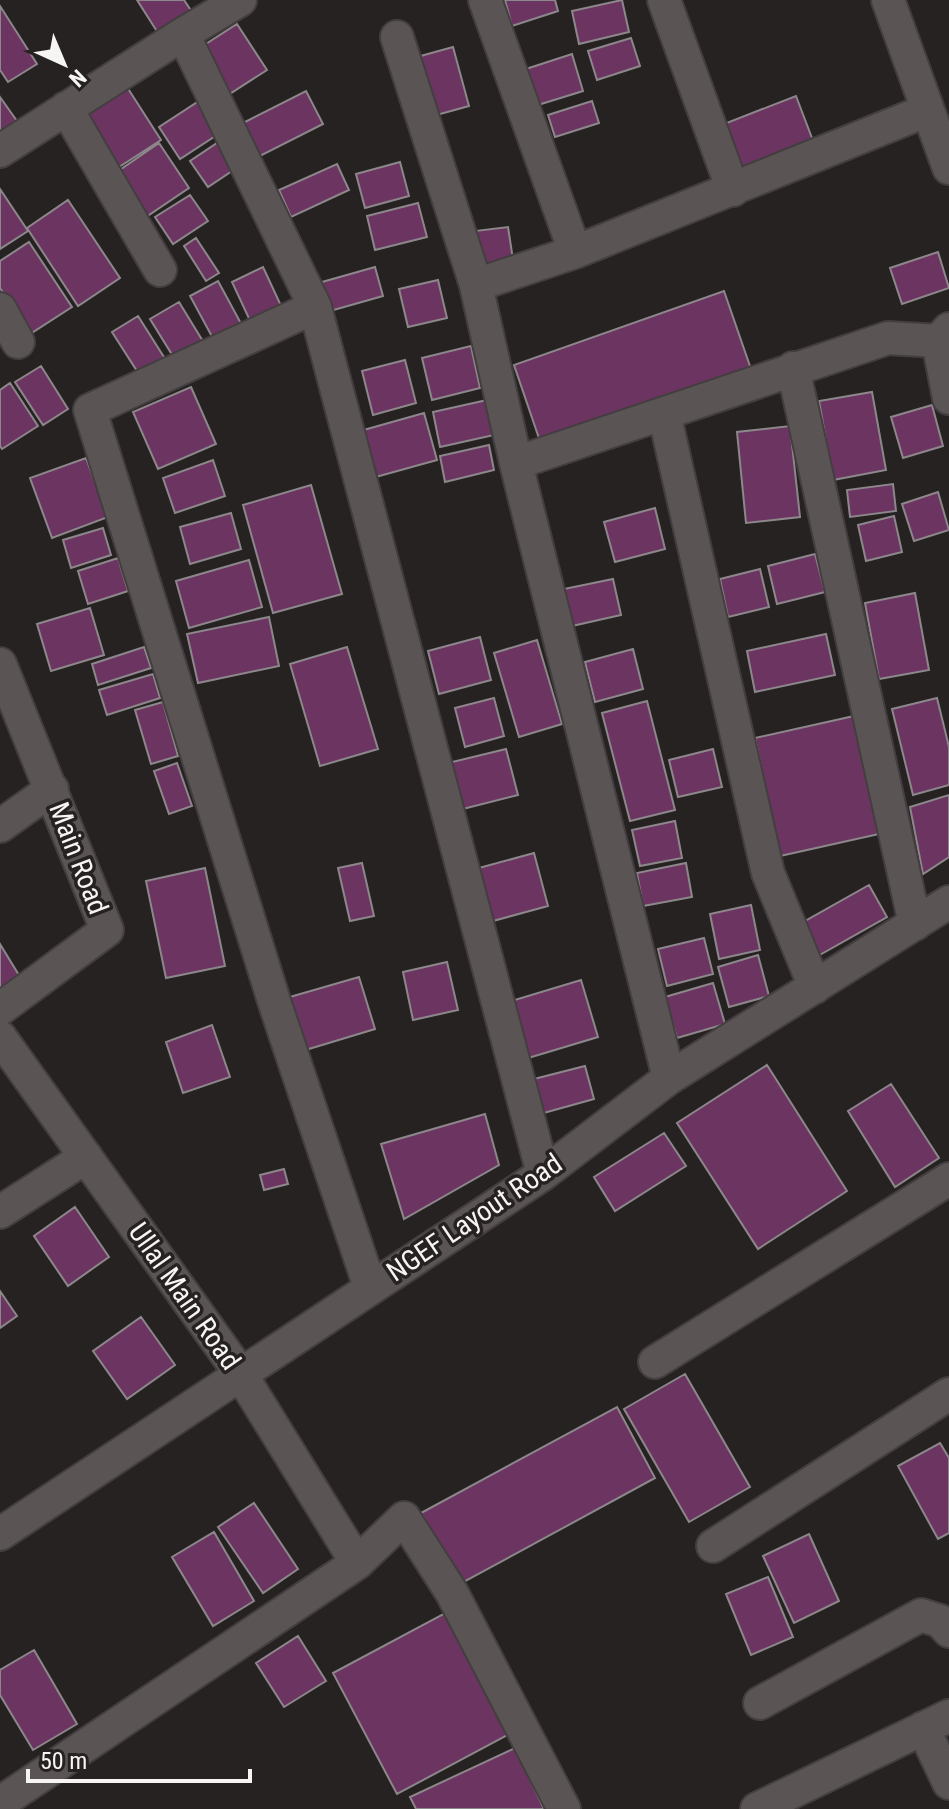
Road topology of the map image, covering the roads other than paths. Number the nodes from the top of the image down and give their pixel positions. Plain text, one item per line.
1 (240, 0) edge
2 (485, 0) edge
3 (664, 0) edge
4 (888, 0) edge
5 (183, 34) junction
6 (397, 37) dead end
7 (66, 108) junction
8 (928, 110) junction
9 (0, 151) edge
10 (949, 168) edge
11 (733, 190) junction
12 (575, 252) junction
13 (160, 270) dead end
14 (476, 285) junction
15 (315, 307) junction
16 (0, 309) edge
17 (943, 335) edge
18 (18, 342) dead end
19 (793, 368) junction
20 (949, 398) edge
21 (664, 413) junction
22 (516, 463) junction
23 (0, 664) edge
24 (52, 789) junction
25 (0, 826) edge
26 (948, 908) edge
27 (915, 924) junction
28 (815, 987) junction
29 (0, 1009) edge
30 (0, 1037) edge
31 (669, 1078) junction
32 (86, 1157) junction
33 (543, 1174) junction
34 (949, 1179) edge
35 (0, 1212) edge
36 (370, 1287) junction
37 (655, 1362) dead end
38 (240, 1373) junction
39 (949, 1394) edge
40 (0, 1534) edge
41 (713, 1546) dead end
42 (357, 1563) junction
43 (949, 1631) edge
44 (760, 1703) dead end
45 (936, 1722) edge
46 (949, 1783) edge
47 (0, 1803) edge
48 (564, 1809) edge
49 (757, 1809) edge

1 - 5 street
2 - 12 street
3 - 11 street
4 - 8 street
5 - 7 street
5 - 15 street
6 - 14 street
7 - 9 street
7 - 13 street
8 - 10 street
8 - 11 street
11 - 12 street
12 - 14 street
14 - 22 street
15 - 33 street
15 - 36 street
16 - 18 street
17 - 19 street
17 - 20 street
19 - 21 street
19 - 27 street
21 - 22 street
21 - 28 street
22 - 31 street
23 - 24 street, Main Road
24 - 25 street
24 - 29 street, Main Road
26 - 27 street, NGEF Layout Road
27 - 28 street, NGEF Layout Road
28 - 31 street, NGEF Layout Road
30 - 32 street, Ullal Main Road
31 - 33 street, NGEF Layout Road
32 - 35 street
32 - 38 street, Ullal Main Road
33 - 36 street, NGEF Layout Road
34 - 37 street
36 - 38 street, NGEF Layout Road
38 - 40 street, NGEF Layout Road
38 - 42 street, Ullal Main Road
39 - 41 street
42 - 47 street
42 - 48 street
43 - 44 street
45 - 46 street
45 - 49 street

